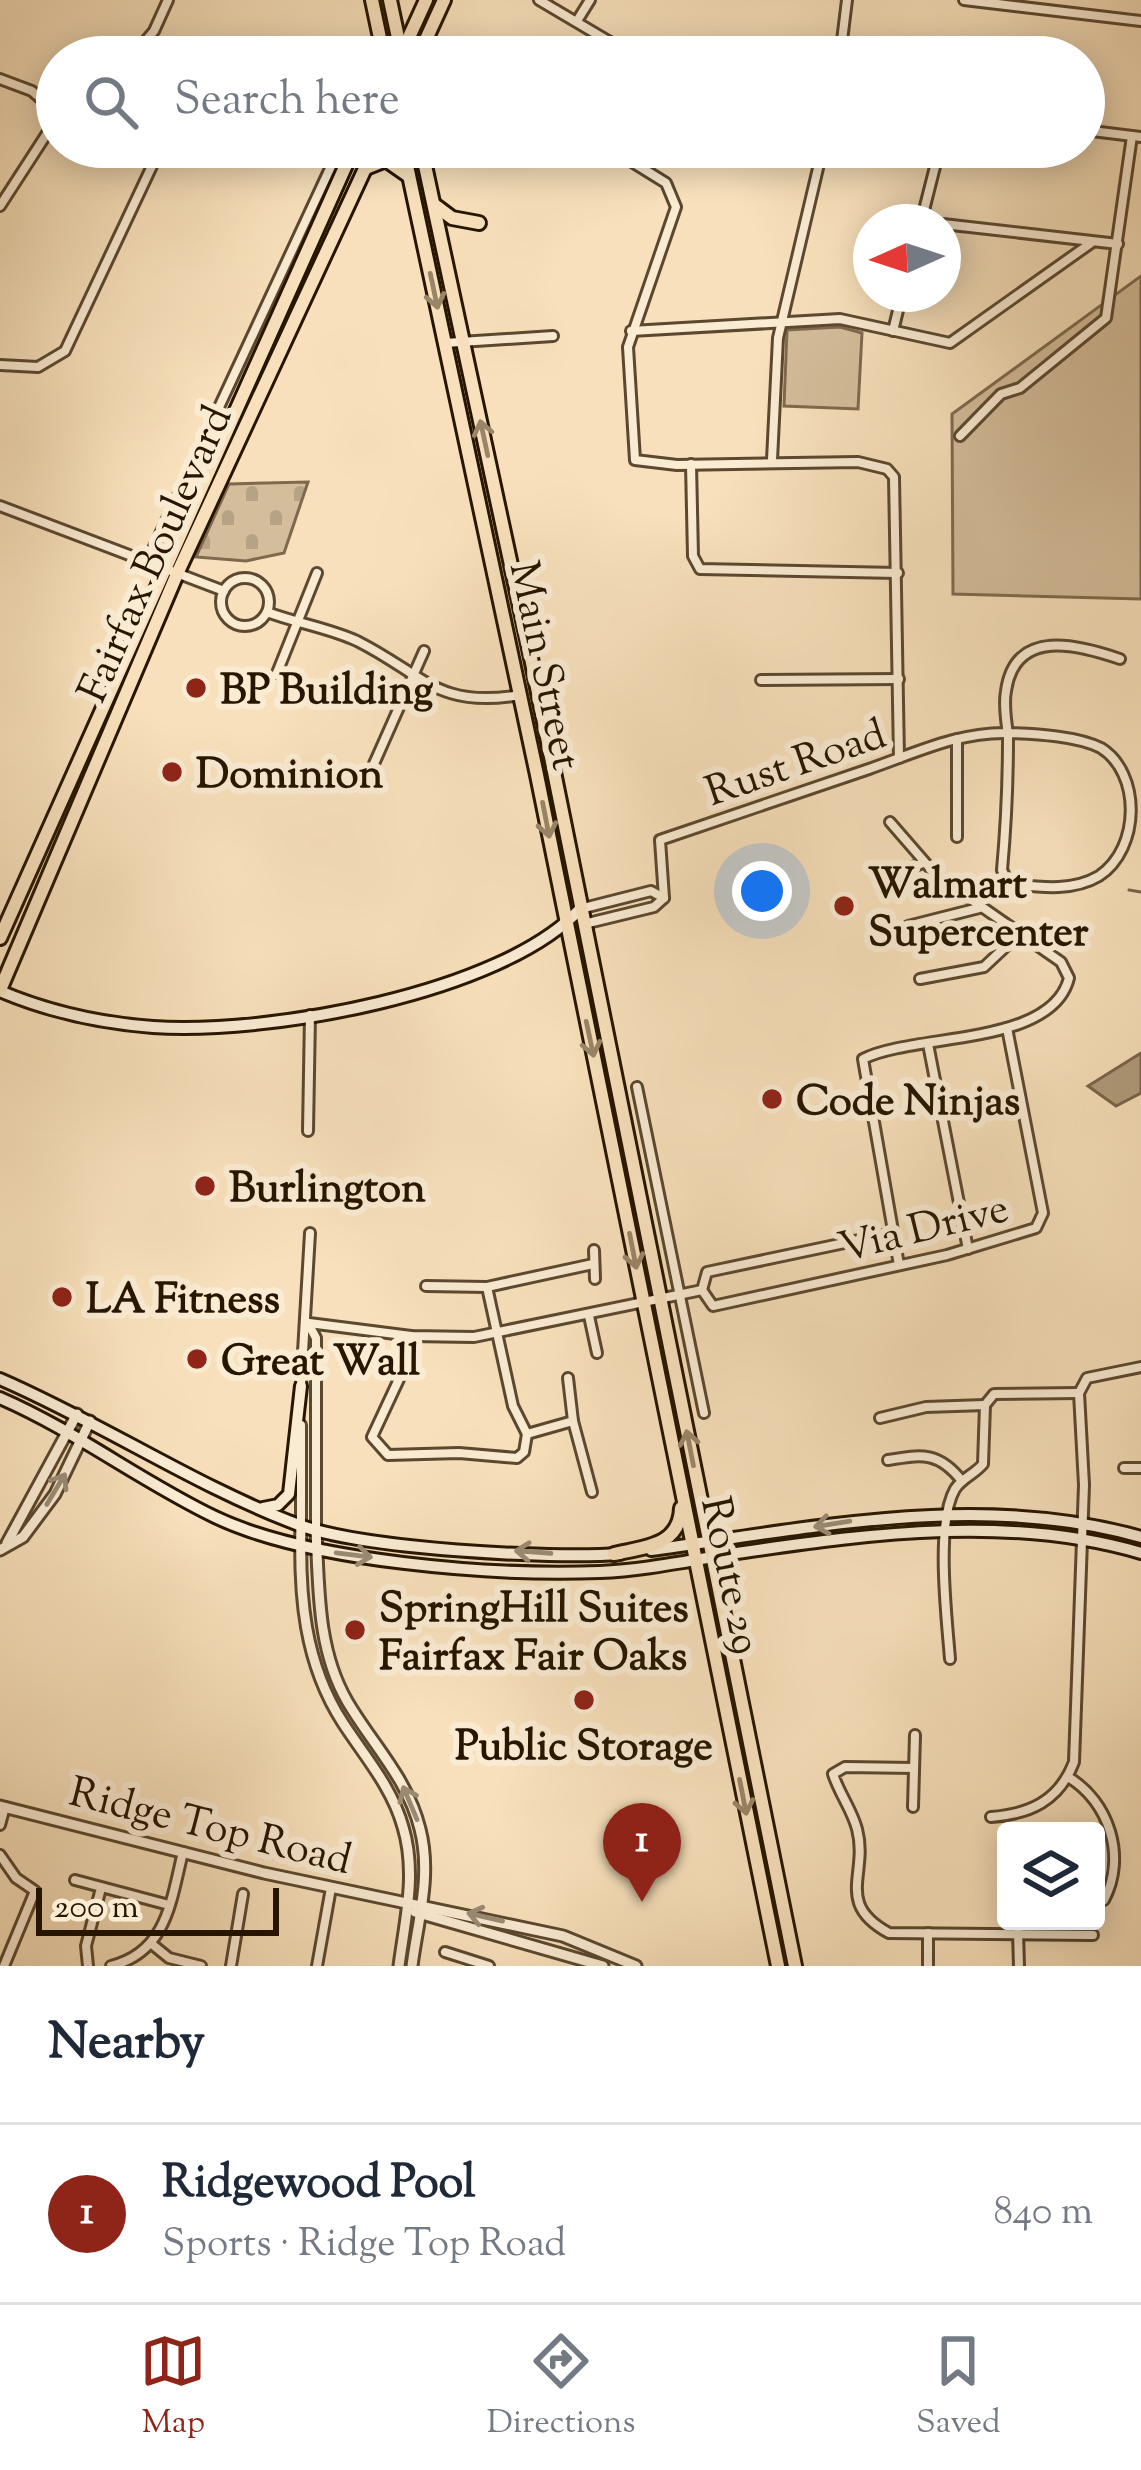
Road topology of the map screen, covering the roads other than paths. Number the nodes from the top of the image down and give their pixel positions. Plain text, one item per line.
1 (168, 0) edge
2 (372, 0) edge
3 (390, 0) edge
4 (426, 0) edge
5 (444, 0) edge
6 (538, 0) edge
7 (590, 0) edge
8 (847, 0) edge
9 (964, 0) edge
10 (1037, 4) edge
11 (577, 21) junction
12 (1141, 21) edge
13 (150, 36) edge
14 (380, 36) edge
15 (397, 36) edge
16 (410, 36) edge
17 (428, 36) edge
18 (601, 36) edge
19 (843, 36) edge
20 (0, 80) edge
21 (36, 95) edge
22 (1105, 132) edge
23 (1136, 136) edge
24 (36, 149) edge
25 (151, 168) edge
26 (333, 168) edge
27 (342, 168) edge
28 (364, 168) edge
29 (369, 168) edge
30 (402, 168) edge
31 (408, 168) edge
32 (426, 168) edge
33 (642, 168) edge
34 (819, 168) edge
35 (935, 168) edge
36 (363, 171) junction
37 (410, 177) junction
38 (927, 204) edge
39 (434, 205) junction
40 (0, 206) edge
41 (317, 212) junction
42 (479, 223) dead end
43 (961, 226) edge
44 (1091, 243) junction
45 (1118, 244) junction
46 (898, 312) edge
47 (780, 322) junction
48 (631, 331) junction
49 (893, 331) junction
50 (553, 336) dead end
51 (463, 341) junction
52 (445, 343) junction
53 (0, 365) edge
54 (232, 395) junction
55 (254, 407) junction
56 (961, 436) dead end
57 (772, 460) junction
58 (691, 464) junction
59 (185, 481) junction
60 (200, 488) junction
61 (0, 506) edge
62 (147, 562) junction
63 (162, 568) junction
64 (317, 573) dead end
65 (898, 573) junction
66 (177, 574) junction
67 (224, 591) junction
68 (267, 612) junction
69 (297, 623) junction
70 (424, 651) dead end
71 (1120, 659) dead end
72 (277, 673) dead end
73 (412, 678) junction
74 (899, 679) junction
75 (760, 680) dead end
76 (520, 695) junction
77 (1008, 733) junction
78 (957, 739) junction
79 (80, 755) junction
80 (899, 759) junction
81 (95, 766) junction
82 (369, 775) dead end
83 (890, 822) dead end
84 (957, 837) dead end
85 (923, 863) junction
86 (30, 872) junction
87 (897, 873) dead end
88 (44, 882) junction
89 (664, 898) junction
90 (980, 908) junction
91 (580, 909) junction
92 (566, 925) junction
93 (583, 925) junction
94 (908, 926) dead end
95 (1018, 935) junction
96 (0, 938) edge
97 (920, 979) dead end
98 (0, 990) edge
99 (310, 1015) junction
100 (1006, 1028) junction
101 (928, 1044) junction
102 (638, 1088) dead end
103 (308, 1131) dead end
104 (622, 1198) joint
105 (638, 1198) joint
106 (310, 1232) dead end
107 (892, 1233) junction
108 (968, 1249) junction
109 (594, 1250) dead end
110 (592, 1264) junction
111 (899, 1265) junction
112 (595, 1280) dead end
113 (426, 1286) dead end
114 (487, 1287) junction
115 (702, 1290) junction
116 (680, 1295) junction
117 (660, 1300) junction
118 (644, 1305) junction
119 (589, 1316) junction
120 (308, 1323) junction
121 (499, 1334) junction
122 (411, 1336) junction
123 (597, 1353) dead end
124 (1141, 1367) edge
125 (568, 1378) dead end
126 (0, 1379) edge
127 (302, 1385) junction
128 (1079, 1393) junction
129 (0, 1398) edge
130 (985, 1406) junction
131 (704, 1413) dead end
132 (77, 1414) junction
133 (880, 1418) dead end
134 (573, 1420) junction
135 (89, 1421) junction
136 (527, 1434) junction
137 (76, 1435) junction
138 (888, 1460) dead end
139 (1124, 1468) dead end
140 (1141, 1468) edge
141 (678, 1471) junction
142 (962, 1481) junction
143 (592, 1492) dead end
144 (261, 1508) junction
145 (949, 1516) junction
146 (1081, 1524) junction
147 (301, 1525) junction
148 (316, 1530) junction
149 (948, 1531) junction
150 (1141, 1537) edge
151 (1080, 1539) junction
152 (4, 1547) edge
153 (300, 1547) junction
154 (317, 1550) junction
155 (710, 1550) junction
156 (694, 1552) junction
157 (1141, 1553) edge
158 (614, 1554) junction
159 (950, 1659) dead end
160 (915, 1735) dead end
161 (914, 1768) junction
162 (1068, 1777) junction
163 (3, 1807) edge
164 (913, 1807) dead end
165 (991, 1816) dead end
166 (0, 1825) edge
167 (183, 1852) junction
168 (0, 1856) edge
169 (75, 1880) dead end
170 (101, 1888) junction
171 (331, 1888) junction
172 (243, 1894) dead end
173 (1105, 1898) edge
174 (422, 1902) junction
175 (407, 1904) junction
176 (170, 1905) junction
177 (419, 1916) junction
178 (1018, 1932) junction
179 (928, 1933) junction
180 (1093, 1935) dead end
181 (153, 1945) junction
182 (445, 1952) dead end
183 (628, 1964) edge
184 (4, 1966) edge
185 (88, 1966) edge
186 (111, 1966) edge
187 (201, 1966) edge
188 (231, 1966) edge
189 (317, 1966) edge
190 (399, 1966) edge
191 (412, 1966) edge
192 (489, 1966) edge
193 (603, 1966) edge
194 (778, 1966) edge
195 (795, 1966) edge
196 (928, 1966) edge
197 (1019, 1966) edge

1 - 13 street
2 - 14 main road
3 - 15 main road
4 - 16 main road
5 - 17 main road
6 - 11 street
7 - 11 street
8 - 19 street
9 - 10 street
10 - 12 street
11 - 18 street
20 - 21 street
22 - 23 street
23 - 45 street
24 - 40 street
25 - 53 street
26 - 41 street
27 - 41 main road, Fairfax Boulevard
28 - 36 main road, Fairfax Boulevard
29 - 36 main road
30 - 37 main road
31 - 37 main road, Main Street
32 - 39 main road, Main Street
33 - 48 street
34 - 47 street
35 - 38 street
36 - 55 main road, Fairfax Boulevard
37 -> 52 main road, Main Street
39 - 42 main road
39 - 51 main road, Main Street
41 - 54 main road, Fairfax Boulevard
43 - 44 street
44 - 45 street
44 - 49 street
45 - 56 street
46 - 49 street
47 - 48 street
47 - 49 street
47 - 57 street
48 - 58 street
50 - 51 street
51 - 52 street
91 -> 51 main road, Main Street
52 - 76 main road, Main Street
54 - 55 street
54 - 59 street
54 - 60 main road, Fairfax Boulevard
55 - 66 main road, Fairfax Boulevard
57 - 58 street
57 - 65 street
58 - 65 street
59 - 60 street
59 - 62 street
60 - 63 main road, Fairfax Boulevard
61 - 62 street
62 - 63 street
63 - 66 street
63 - 79 main road, Fairfax Boulevard
64 - 69 street
65 - 74 street
66 - 67 street
66 - 81 main road, Fairfax Boulevard
67 - 68 street
67 - 68 street
68 - 69 street
69 - 72 street
69 - 73 street
70 - 73 street
71 - 77 street
73 - 76 street
73 - 82 street
74 - 75 street
74 - 80 street
76 -> 92 main road, Main Street
77 - 77 street
77 - 78 street, Rust Road
78 - 80 street, Rust Road
78 - 84 street
79 - 81 main road
79 - 86 main road, Fairfax Boulevard
80 - 89 street, Rust Road
81 - 88 main road, Fairfax Boulevard
83 - 85 street
85 - 87 street
85 - 90 street
86 - 88 main road
86 - 96 main road, Fairfax Boulevard
88 - 98 main road, Fairfax Boulevard
89 - 91 street
89 - 93 street
90 - 94 street
90 - 95 street
91 - 92 main road
91 - 93 main road, Main Street
92 - 93 main road
92 - 99 main road
92 -> 104 main road, Main Street
93 - 105 main road, Main Street
95 - 97 street
95 - 100 street
98 - 99 main road
99 - 103 street
100 - 101 street
100 - 108 street, Via Drive
101 - 107 street
101 - 108 street
102 - 116 street
104 -> 118 main road, Route 29
105 - 117 main road, Route 29
106 - 120 street
107 - 111 street
107 - 115 street
108 - 111 street, Via Drive
109 - 110 street
110 - 112 street
110 - 114 street
111 - 115 street, Via Drive
113 - 114 street
114 - 121 street
115 - 116 street
116 - 117 street
116 - 131 street
117 - 118 street
155 -> 117 main road, Route 29
118 - 119 street
118 - 141 main road, Route 29
119 - 121 street
119 - 123 street
120 - 122 street
120 - 127 street
120 - 148 street
121 - 122 street
121 - 136 street
122 - 136 street
124 - 128 street
125 - 134 street
126 - 132 main road
127 - 144 main road
127 - 147 street
128 - 130 street
128 - 146 street
129 - 137 main road
130 - 133 street
130 - 142 street
132 - 135 main road
132 - 137 street
134 - 136 street
134 - 143 street
135 - 137 street
135 - 144 main road
137 - 152 street
137 - 153 main road
138 - 142 street
139 - 140 street
141 - 156 main road, Route 29
141 - 158 main road
142 - 145 street
144 - 147 main road
145 - 146 main road
145 - 149 street
145 -> 155 main road
146 - 150 main road
146 - 151 street
147 - 148 main road
147 - 153 street
148 - 154 street
158 -> 148 main road
149 - 151 main road
149 - 155 main road
149 - 159 street
151 - 157 main road
151 - 162 street
153 - 154 main road
153 - 175 street
154 -> 156 main road
174 -> 154 street
155 - 156 main road
155 - 195 main road, Route 29
156 - 158 main road
156 -> 194 main road, Route 29
160 - 161 street
161 - 164 street
161 - 179 street
162 - 165 street
162 - 173 street
163 - 166 street
163 - 167 street, Ridge Top Road
167 - 171 street, Ridge Top Road
167 - 176 street
168 - 184 street
169 - 170 street
170 - 176 street
170 - 185 street
171 - 175 street, Ridge Top Road
171 - 189 street
172 - 188 street
174 - 175 street, Ridge Top Road
174 - 177 street
183 -> 174 street, Ridge Top Road
175 - 177 street
175 - 190 street
176 - 181 street
177 - 191 street
177 - 193 street
178 - 179 street
178 - 180 street
178 - 197 street
179 - 196 street
181 - 186 street
181 - 187 street
182 - 192 street

